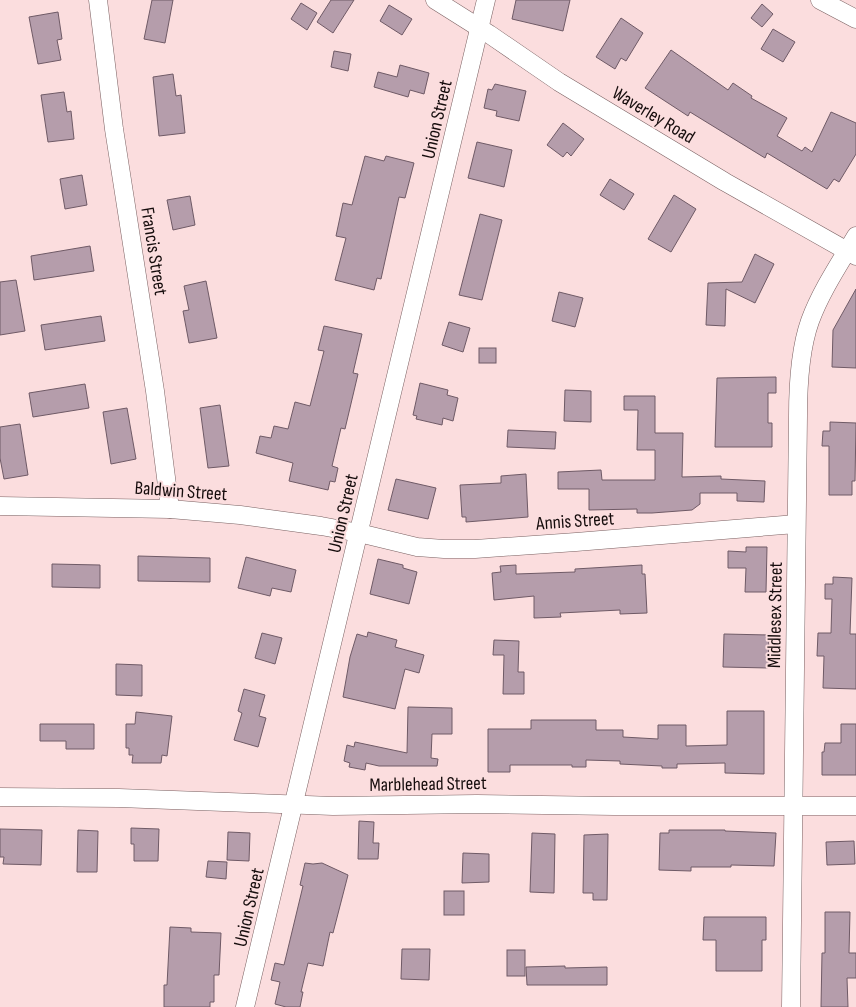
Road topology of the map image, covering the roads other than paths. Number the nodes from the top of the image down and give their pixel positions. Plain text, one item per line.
1 (98, 0) edge
2 (435, 0) edge
3 (486, 0) edge
4 (820, 0) edge
5 (856, 19) edge
6 (480, 28) junction
7 (856, 236) edge
8 (852, 254) edge
9 (0, 506) edge
10 (170, 509) junction
11 (796, 524) junction
12 (359, 533) junction
13 (0, 796) edge
14 (294, 803) junction
15 (794, 806) junction
16 (856, 806) edge
17 (245, 1007) edge
18 (791, 1007) edge

1 - 10 street, Francis Street
2 - 6 street, Waverley Road
3 - 6 street, Union Street
4 - 5 street
6 - 8 street, Waverley Road
6 - 12 street, Union Street
7 - 8 street, Middlesex Street
8 - 11 street, Middlesex Street
9 - 10 street, Baldwin Street
10 - 12 street, Baldwin Street
11 - 12 street, Annis Street
11 - 15 street, Middlesex Street
12 - 14 street, Union Street
13 - 14 street, Marblehead Street
14 - 15 street, Marblehead Street
14 - 17 street, Union Street
15 - 16 street, Marblehead Street
15 - 18 street, Middlesex Street

